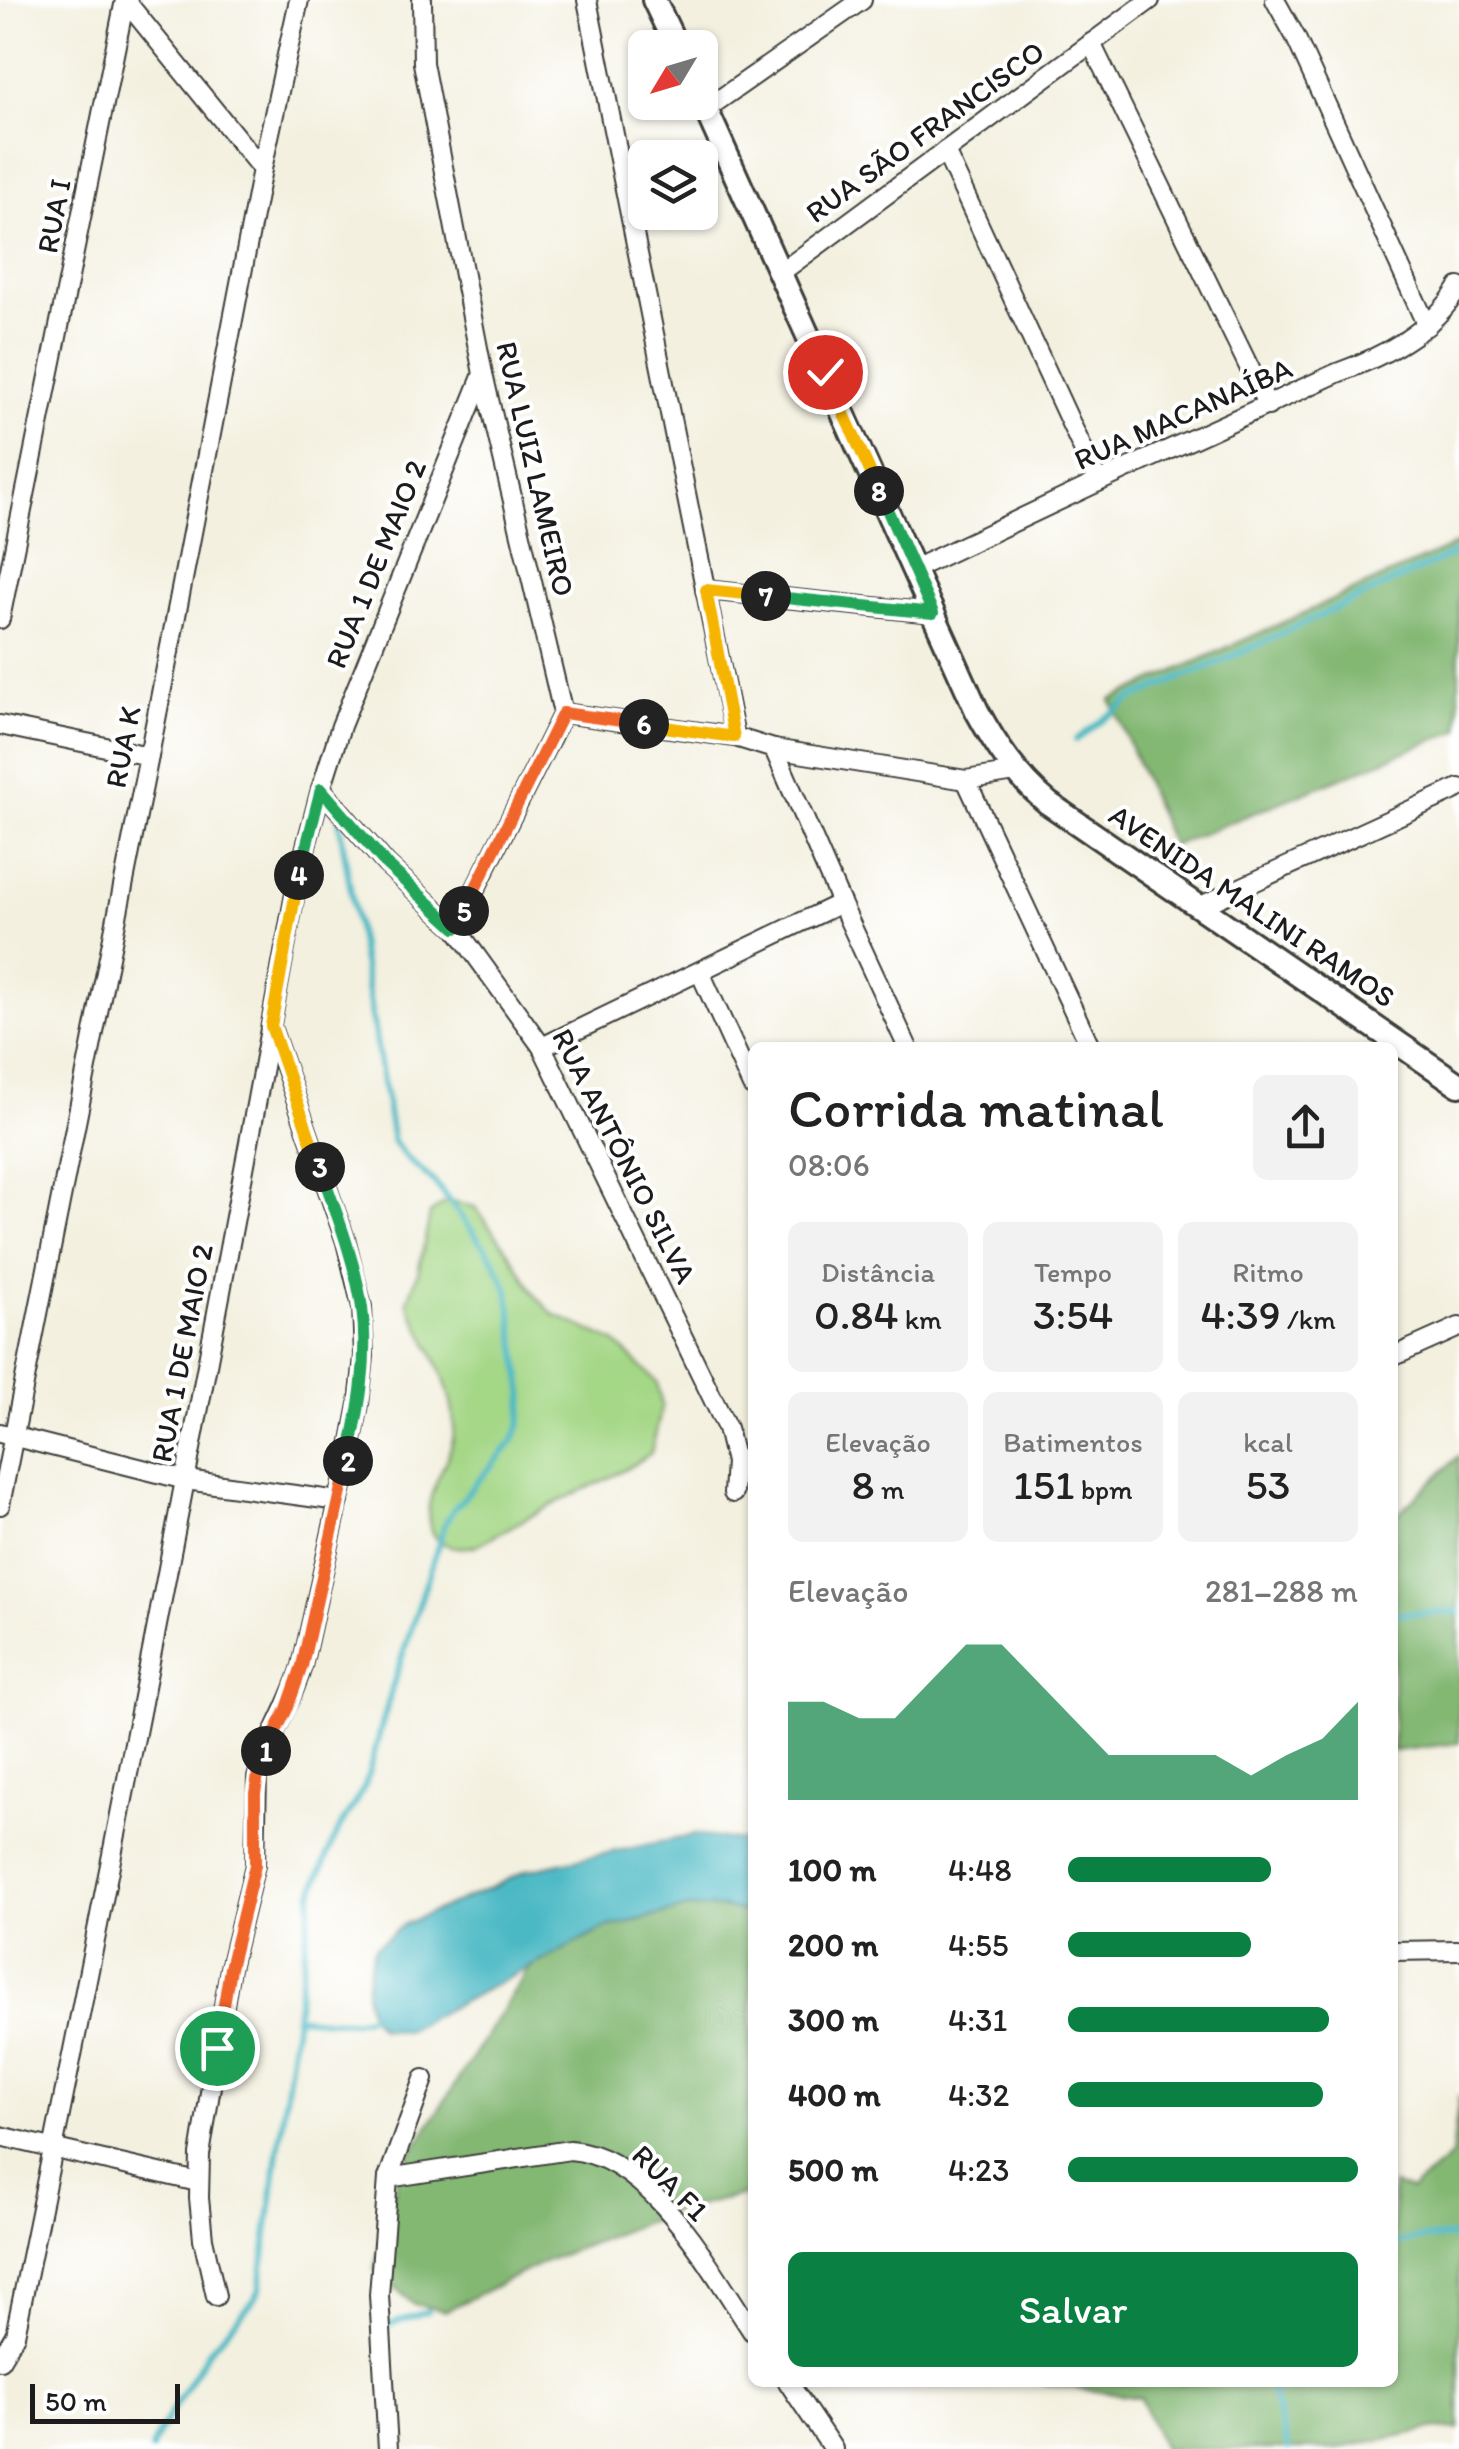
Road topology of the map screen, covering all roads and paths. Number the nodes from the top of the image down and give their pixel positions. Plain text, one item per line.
1 (125, 0) edge
2 (300, 0) edge
3 (422, 0) edge
4 (587, 0) edge
5 (654, 0) edge
6 (862, 0) edge
7 (1150, 0) edge
8 (1275, 0) edge
9 (668, 30) edge
10 (1092, 44) junction
11 (718, 92) edge
12 (711, 120) edge
13 (945, 151) junction
14 (262, 169) junction
15 (780, 273) junction
16 (1459, 287) edge
17 (1427, 326) junction
18 (483, 374) junction
19 (1268, 406) junction
20 (1098, 482) junction
21 (914, 569) junction
22 (706, 590) junction
23 (933, 613) junction
24 (0, 619) edge
25 (563, 713) junction
26 (0, 724) edge
27 (734, 737) junction
28 (774, 748) junction
29 (149, 756) junction
30 (1016, 772) junction
31 (966, 780) junction
32 (1459, 788) edge
33 (321, 789) junction
34 (841, 902) junction
35 (1201, 906) junction
36 (456, 928) junction
37 (700, 972) junction
38 (271, 1026) junction
39 (905, 1042) edge
40 (1088, 1042) edge
41 (1397, 1042) edge
42 (1398, 1043) edge
43 (542, 1047) junction
44 (748, 1077) edge
45 (1459, 1085) edge
46 (1459, 1328) edge
47 (1398, 1355) edge
48 (7, 1435) edge
49 (186, 1480) junction
50 (733, 1494) dead end
51 (339, 1501) junction
52 (0, 1505) edge
53 (1459, 1950) edge
54 (1398, 1952) edge
55 (424, 2079) dead end
56 (0, 2136) edge
57 (54, 2148) junction
58 (388, 2178) junction
59 (198, 2182) junction
60 (216, 2296) dead end
61 (748, 2324) edge
62 (0, 2360) edge
63 (791, 2387) edge
64 (388, 2449) edge
65 (834, 2449) edge

1 - 14 street
1 - 24 street, RUA I
2 - 14 street, RUA K
3 - 18 street, RUA LUIZ LAMEIRO
4 - 22 street
5 - 9 street
6 - 11 street
7 - 10 street, RUA SÃO FRANCISCO
8 - 17 street
10 - 13 street, RUA SÃO FRANCISCO
10 - 19 street
12 - 15 street, AVENIDA MALINI RAMOS
13 - 15 street, RUA SÃO FRANCISCO
13 - 20 street
14 - 29 street, RUA K
15 - 21 street, AVENIDA MALINI RAMOS
16 - 17 street, RUA MACANAÍBA
17 - 19 street, RUA MACANAÍBA
18 - 25 street, RUA LUIZ LAMEIRO
18 - 33 street, RUA 1 DE MAIO 2
19 - 20 street, RUA MACANAÍBA
20 - 21 street, RUA MACANAÍBA
21 - 23 street, AVENIDA MALINI RAMOS
22 - 23 street
22 - 27 street
23 - 30 street, AVENIDA MALINI RAMOS
25 - 27 street
25 - 36 street
26 - 29 street
27 - 28 street
28 - 31 street
28 - 34 street
29 - 48 street, RUA K
30 - 31 street
30 - 35 street, AVENIDA MALINI RAMOS
31 - 40 street
32 - 35 street
33 - 36 street, RUA ANTÔNIO SILVA
33 - 38 street, RUA 1 DE MAIO 2
34 - 37 street
34 - 39 street
35 - 41 street, AVENIDA MALINI RAMOS
36 - 43 street, RUA ANTÔNIO SILVA
37 - 43 street
37 - 44 street
38 - 49 street, RUA 1 DE MAIO 2
38 - 51 street
42 - 45 street, AVENIDA MALINI RAMOS
43 - 50 street, RUA ANTÔNIO SILVA
46 - 47 street
48 - 49 street
48 - 52 street, RUA K
49 - 51 street
49 - 57 street, RUA 1 DE MAIO 2
51 - 59 street
53 - 54 street
55 - 58 street
56 - 57 street
57 - 59 street
57 - 62 street, RUA 1 DE MAIO 2
58 - 61 street, RUA F1
58 - 64 street
59 - 60 street
63 - 65 street

